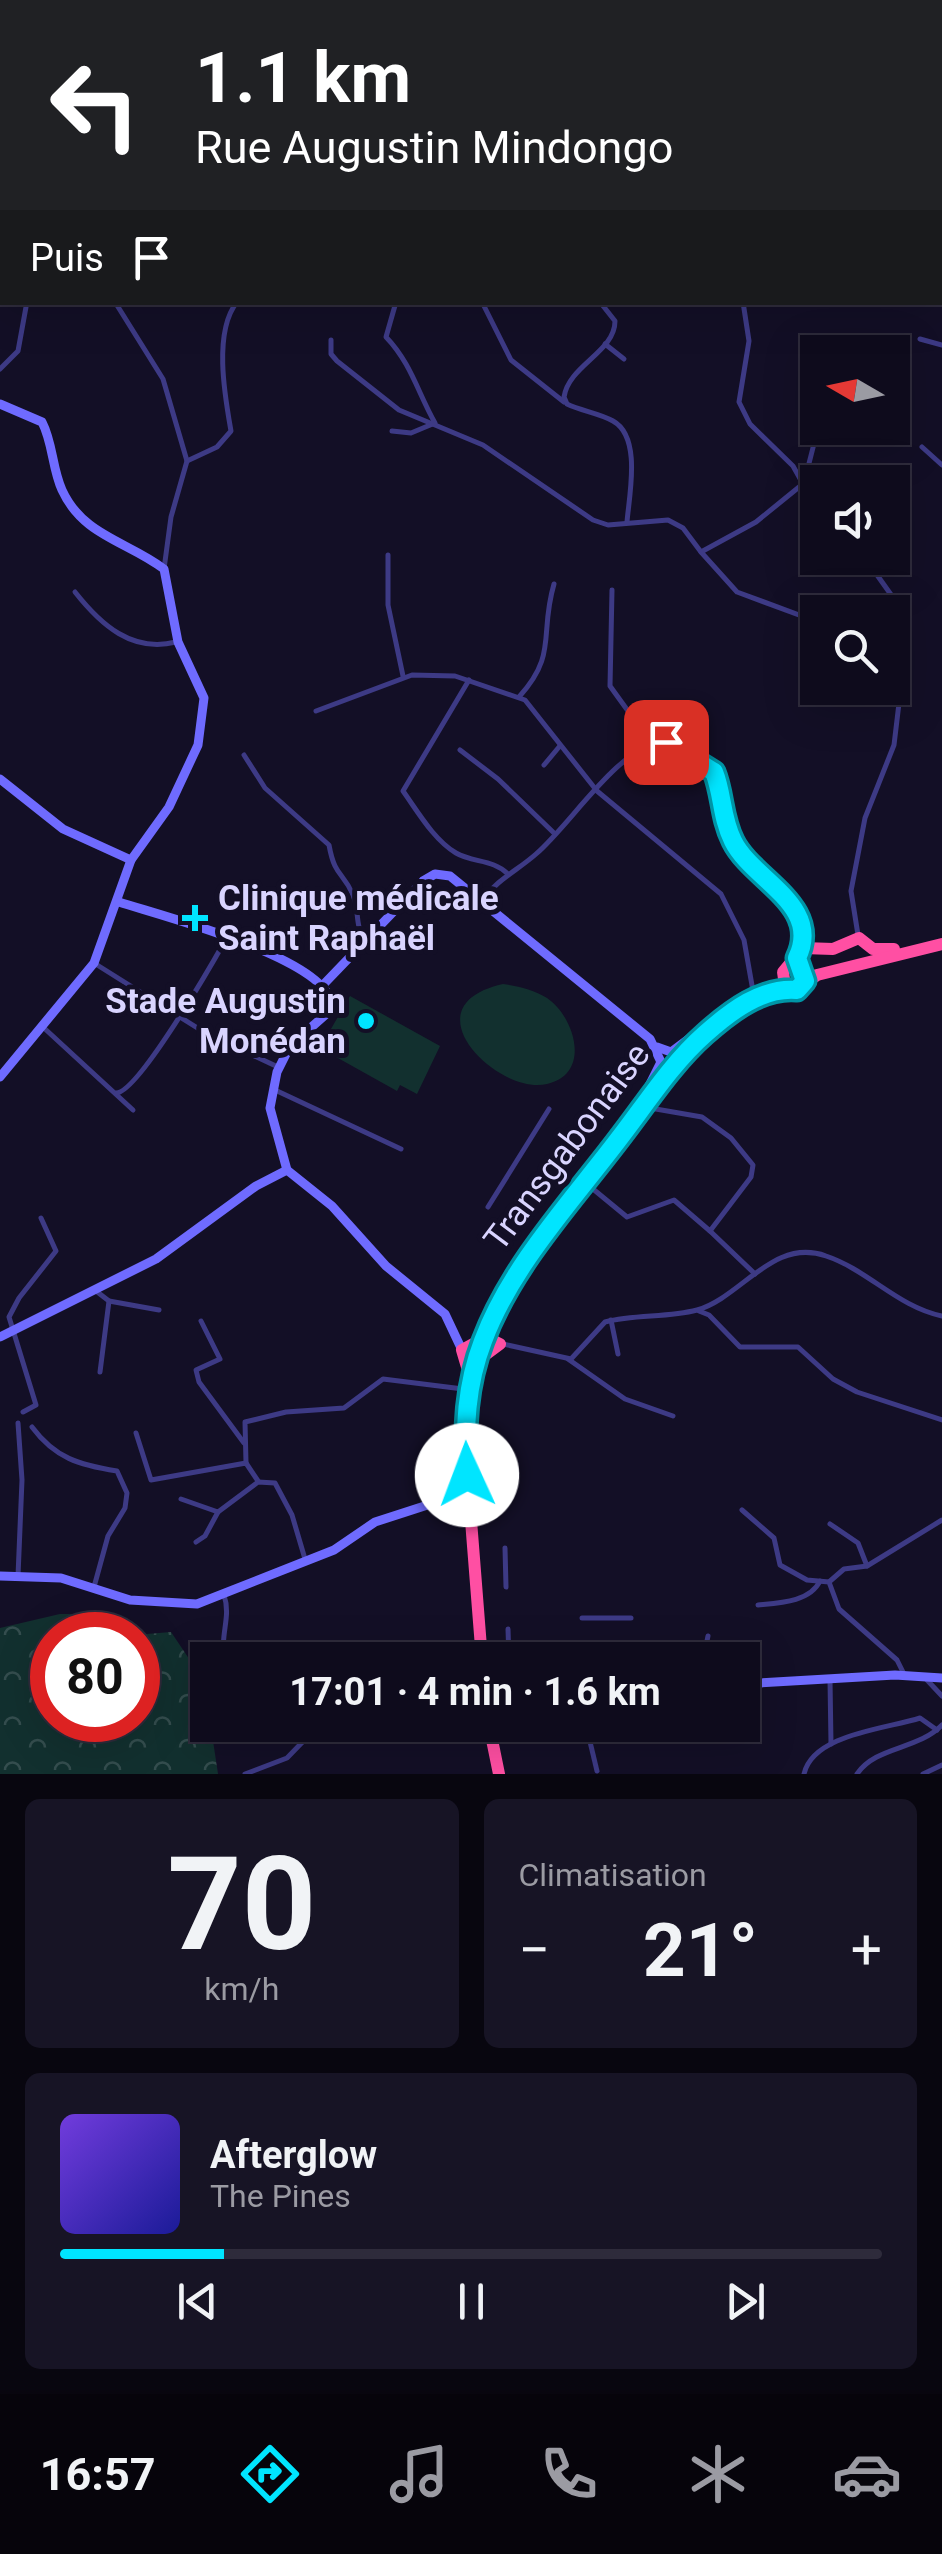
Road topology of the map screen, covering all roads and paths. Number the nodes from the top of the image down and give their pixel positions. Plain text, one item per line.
1 (117, 305) edge
2 (235, 305) edge
3 (395, 305) edge
4 (484, 305) edge
5 (602, 305) edge
6 (743, 305) edge
7 (26, 307) dead end
8 (920, 339) dead end
9 (331, 340) dead end
10 (605, 344) junction
11 (942, 345) edge
12 (624, 359) dead end
13 (0, 369) edge
14 (0, 404) edge
15 (567, 404) junction
16 (435, 423) junction
17 (392, 431) dead end
18 (922, 447) dead end
19 (187, 461) junction
20 (942, 464) edge
21 (800, 476) edge
22 (800, 486) edge
23 (628, 522) junction
24 (701, 552) junction
25 (388, 555) dead end
26 (164, 569) junction
27 (554, 584) dead end
28 (612, 590) dead end
29 (75, 592) dead end
30 (800, 615) edge
31 (178, 642) junction
32 (404, 676) junction
33 (469, 680) junction
34 (519, 697) junction
35 (899, 705) edge
36 (316, 711) dead end
37 (662, 741) junction
38 (559, 748) junction
39 (460, 750) dead end
40 (244, 755) dead end
41 (544, 765) dead end
42 (0, 779) edge
43 (596, 790) junction
44 (555, 834) junction
45 (131, 860) junction
46 (508, 874) junction
47 (483, 899) junction
48 (119, 902) junction
49 (859, 938) junction
50 (226, 939) junction
51 (365, 940) junction
52 (942, 940) edge
53 (802, 948) junction
54 (894, 949) junction
55 (94, 964) junction
56 (794, 975) junction
57 (322, 986) junction
58 (753, 991) junction
59 (179, 1015) junction
60 (719, 1022) junction
61 (44, 1028) junction
62 (691, 1037) junction
63 (655, 1045) junction
64 (278, 1067) junction
65 (0, 1077) edge
66 (649, 1086) junction
67 (272, 1089) junction
68 (116, 1093) junction
69 (650, 1108) junction
70 (548, 1109) dead end
71 (133, 1110) dead end
72 (621, 1142) junction
73 (401, 1150) dead end
74 (286, 1170) junction
75 (593, 1177) junction
76 (488, 1207) dead end
77 (41, 1218) dead end
78 (710, 1231) junction
79 (754, 1274) junction
80 (96, 1292) junction
81 (109, 1301) junction
82 (158, 1310) dead end
83 (696, 1310) junction
84 (942, 1316) edge
85 (611, 1320) junction
86 (201, 1321) dead end
87 (490, 1324) junction
88 (11, 1331) junction
89 (0, 1337) edge
90 (500, 1344) junction
91 (468, 1346) junction
92 (618, 1354) dead end
93 (568, 1359) junction
94 (471, 1365) junction
95 (100, 1372) dead end
96 (462, 1388) junction
97 (23, 1412) dead end
98 (673, 1416) dead end
99 (942, 1420) edge
100 (18, 1423) dead end
101 (32, 1427) dead end
102 (136, 1433) dead end
103 (245, 1446) junction
104 (246, 1463) junction
105 (460, 1480) junction
106 (258, 1482) junction
107 (181, 1500) dead end
108 (443, 1500) junction
109 (742, 1510) dead end
110 (218, 1512) junction
111 (463, 1514) junction
112 (942, 1520) edge
113 (830, 1524) dead end
114 (196, 1542) dead end
115 (504, 1548) dead end
116 (305, 1559) junction
117 (867, 1566) junction
118 (0, 1576) edge
119 (18, 1576) junction
120 (820, 1581) junction
121 (829, 1582) junction
122 (94, 1587) junction
123 (506, 1587) dead end
124 (224, 1594) junction
125 (758, 1605) dead end
126 (582, 1618) dead end
127 (631, 1618) dead end
128 (508, 1629) dead end
129 (708, 1636) dead end
130 (224, 1642) edge
131 (474, 1642) edge
132 (474, 1642) edge
133 (508, 1642) edge
134 (707, 1642) edge
135 (905, 1676) junction
136 (942, 1678) edge
137 (830, 1680) junction
138 (927, 1680) junction
139 (760, 1683) edge
140 (942, 1696) edge
141 (939, 1727) edge
142 (302, 1742) edge
143 (491, 1742) edge
144 (590, 1742) edge
145 (831, 1744) junction
146 (942, 1765) edge
147 (597, 1771) dead end
148 (245, 1774) edge
149 (496, 1774) edge
150 (804, 1774) edge
151 (857, 1774) edge
152 (924, 1774) edge

1 - 19 street
2 - 19 street
3 - 16 street
4 - 15 street
5 - 10 street
6 - 21 street
7 - 13 street
8 - 11 street
9 - 16 street
10 - 12 street
10 - 15 street
14 - 26 street
15 - 23 street
16 - 17 street
16 - 23 street
18 - 20 street
19 - 26 street
22 - 24 street
23 - 24 street
24 - 30 street
25 - 32 street
26 - 31 street
27 - 34 street
28 - 37 street
29 - 31 street
31 - 45 street
32 - 33 street
32 - 36 street
33 - 34 street
33 - 46 street
34 - 38 street
35 - 49 street
37 - 43 street
37 - 53 street
38 - 41 street
38 - 43 street
39 - 44 street
40 - 51 street
42 - 45 street
43 - 44 street
43 - 58 street
44 - 46 street
45 - 48 street
46 - 47 street
47 - 51 street
47 - 63 street
48 - 50 street
48 - 55 street
49 - 53 highway
49 - 54 highway
50 - 57 street
50 - 59 street
51 - 57 street
52 - 54 highway, Transgabonaise
52 - 56 highway, Transgabonaise
53 - 56 highway
54 - 56 highway, Transgabonaise
55 - 59 street
55 - 61 street
56 - 58 highway, Transgabonaise
56 - 60 highway, Transgabonaise
57 - 64 street
58 - 62 highway, Transgabonaise
59 - 64 street
59 - 68 street
60 - 69 street
60 - 72 highway, Transgabonaise
61 - 65 street
61 - 68 street
62 - 63 street
62 - 66 highway, Transgabonaise
63 - 66 street
64 - 67 street
66 - 91 highway, Transgabonaise
67 - 73 street
67 - 74 street
68 - 71 street
69 - 72 street
69 - 78 street
70 - 76 street
72 - 75 highway, Transgabonaise
74 - 80 street
74 - 91 street
75 - 78 street
75 - 87 highway, Transgabonaise
77 - 88 street
78 - 79 street
79 - 83 street
79 - 84 street
80 - 81 street
80 - 88 street
81 - 82 street
81 - 95 street
83 - 85 street
83 - 99 street
85 - 92 street
85 - 93 street
86 - 103 street
87 - 90 highway
87 - 94 highway, Transgabonaise
88 - 89 street
88 - 97 street
90 - 93 street
90 - 94 highway
91 - 94 highway, Transgabonaise
93 - 98 street
94 - 96 highway, Transgabonaise
94 - 131 highway, Transgabonaise
96 - 103 street
96 - 105 highway, Transgabonaise
100 - 119 street
101 - 122 street
102 - 104 street
103 - 104 street
104 - 106 street
105 - 108 street
105 - 111 highway, Transgabonaise
106 - 110 street
106 - 116 street
107 - 110 street
108 - 111 street
108 - 116 street
109 - 120 street
110 - 114 street
111 - 132 highway, Transgabonaise
112 - 117 street
113 - 117 street
115 - 123 street
116 - 124 street
117 - 121 street
118 - 119 street
119 - 122 street
120 - 121 street
120 - 125 street
121 - 135 street
122 - 124 street
124 - 130 street
126 - 127 street
128 - 133 street
129 - 134 street
135 - 137 street
135 - 138 street
136 - 138 street
137 - 139 street
137 - 145 street
138 - 140 street
141 - 145 street
141 - 151 street
142 - 148 street
143 - 149 highway
144 - 147 street
145 - 150 street
146 - 152 street

